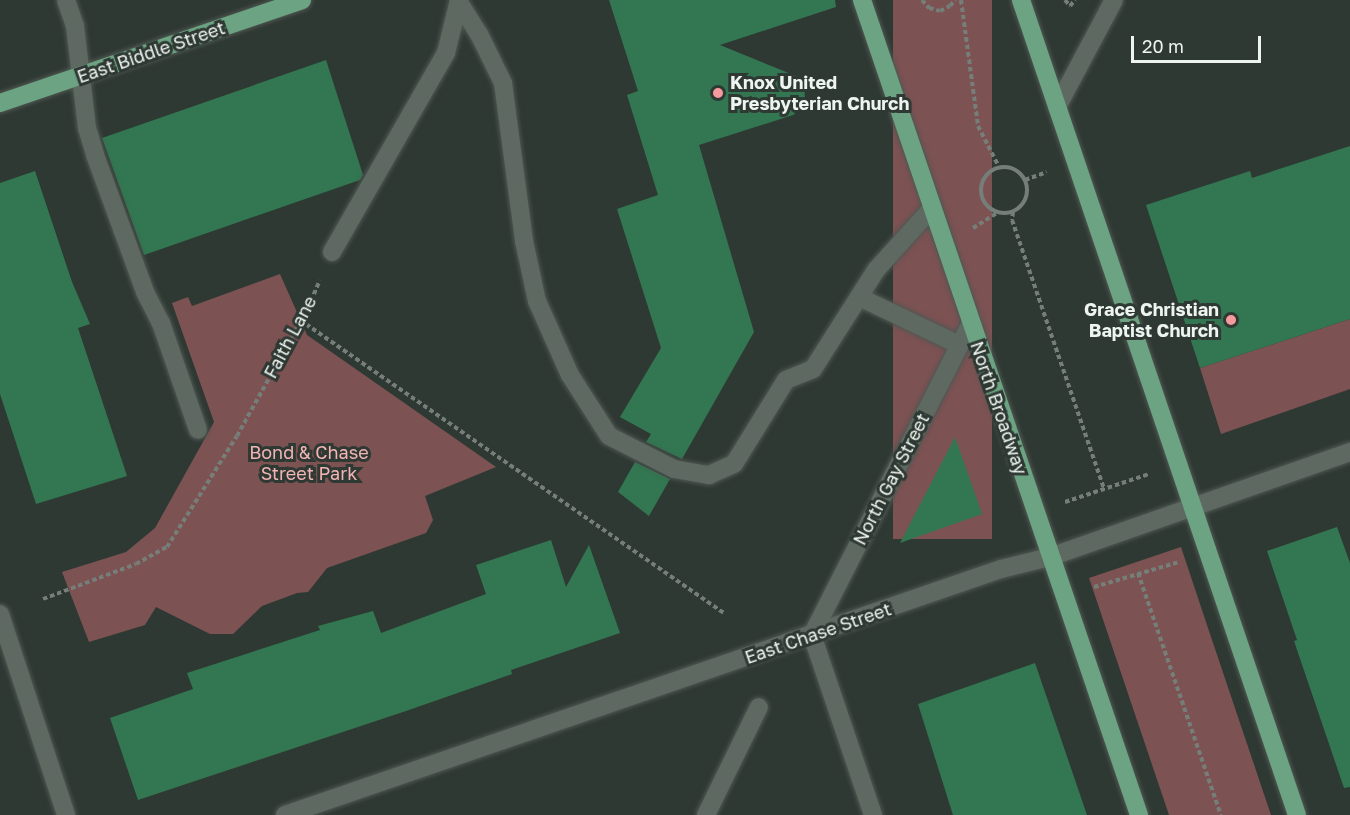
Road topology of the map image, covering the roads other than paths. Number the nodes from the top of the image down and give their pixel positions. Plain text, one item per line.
1 (66, 0) edge
2 (302, 0) edge
3 (862, 0) edge
4 (1021, 0) edge
5 (1114, 0) edge
6 (460, 2) edge
7 (82, 75) junction
8 (0, 104) edge
9 (1057, 107) junction
10 (932, 208) junction
11 (332, 252) road end
12 (859, 297) junction
13 (971, 323) junction
14 (959, 345) junction
15 (198, 430) dead end
16 (1350, 452) edge
17 (1193, 507) junction
18 (1050, 557) junction
19 (1, 620) edge
20 (812, 635) junction
21 (759, 707) dead end
22 (66, 815) edge
23 (285, 815) edge
24 (706, 815) edge
25 (873, 815) edge
26 (1139, 815) edge
27 (1297, 815) edge

1 - 7 street
2 - 7 main road, East Biddle Street
3 - 10 main road, North Broadway
4 - 9 main road
5 - 9 street
6 - 11 street
6 - 12 street
7 - 8 main road, East Biddle Street
7 - 15 street
9 - 17 main road
10 - 12 street
10 - 13 main road, North Broadway
12 - 14 street
13 - 14 street, North Gay Street
13 - 18 main road, North Broadway
14 - 20 street, North Gay Street
16 - 17 street, East Chase Street
17 - 18 street, East Chase Street
17 - 27 main road
18 - 20 street, East Chase Street
18 - 26 main road, North Broadway
19 - 22 street
20 - 23 street, East Chase Street
20 - 25 street
21 - 24 street

